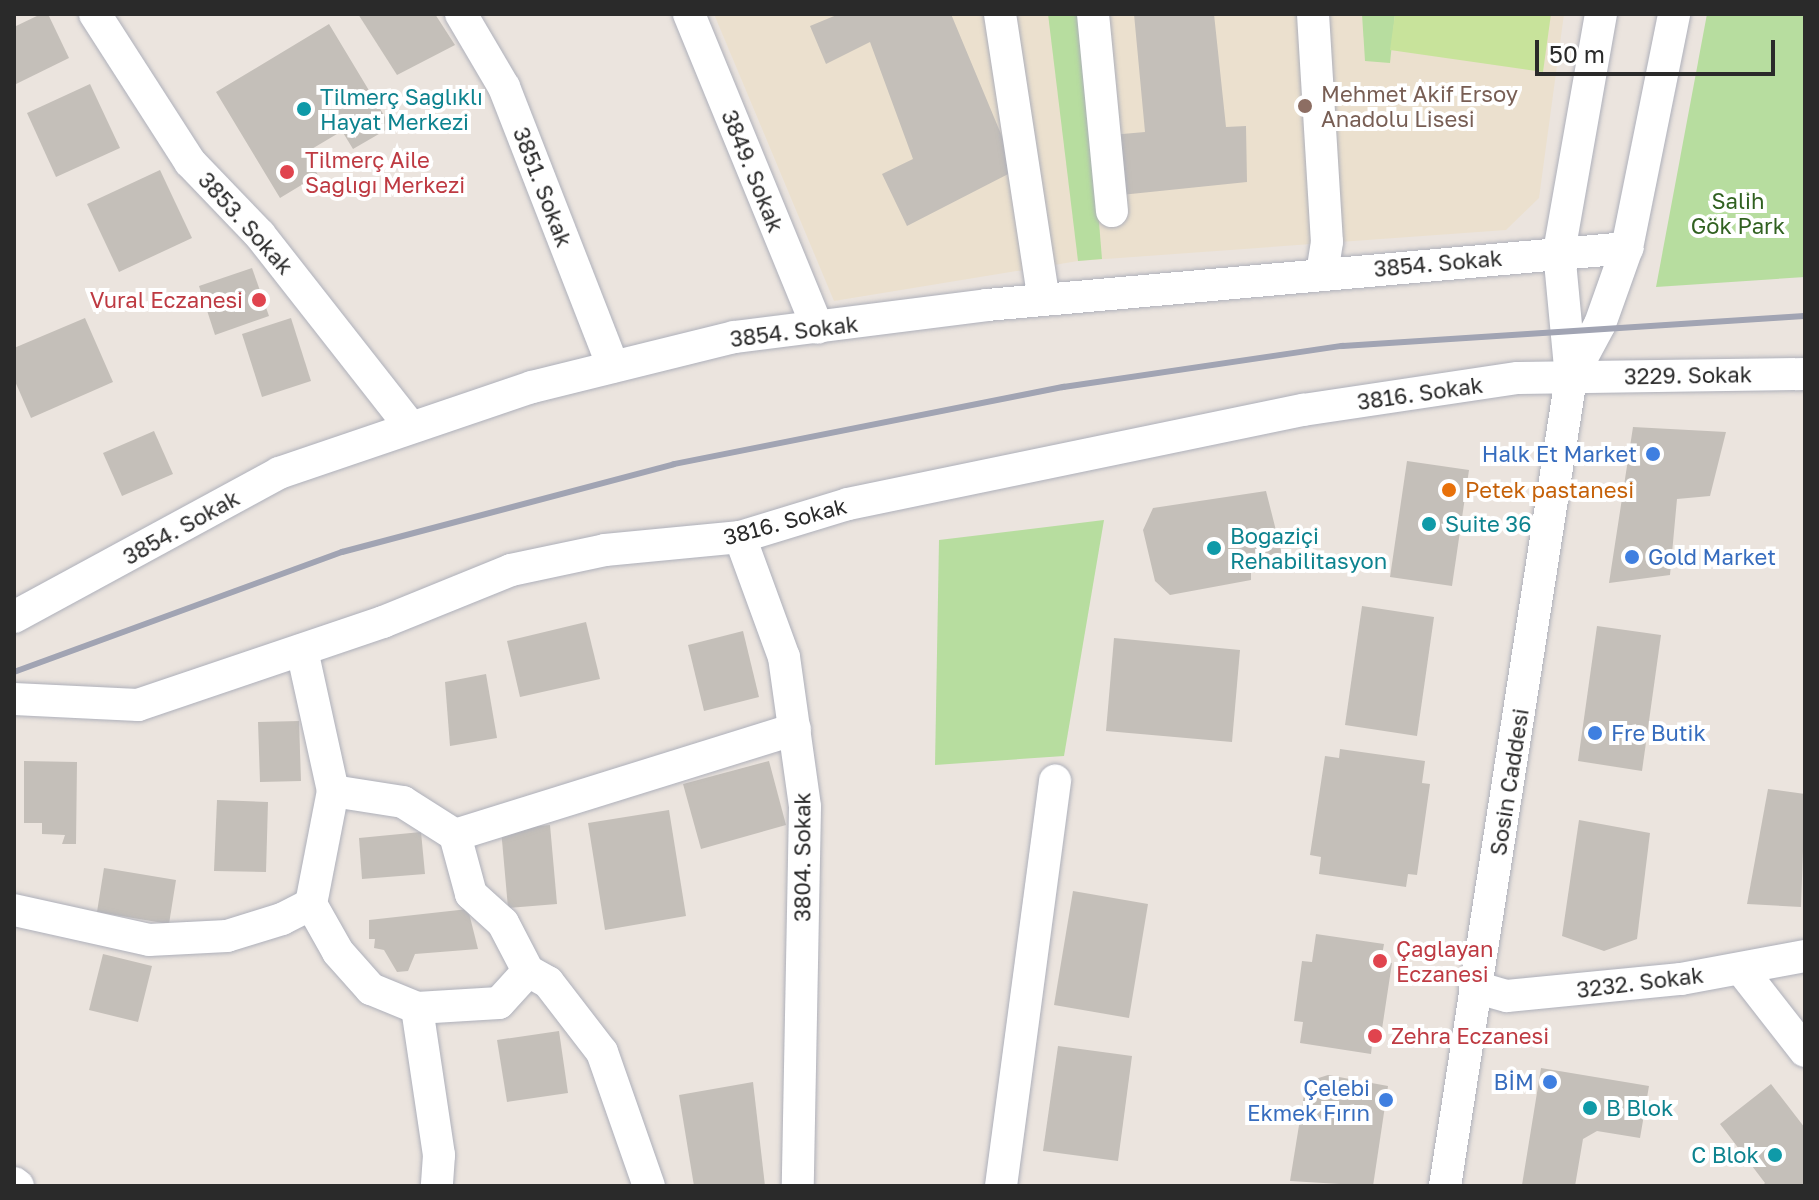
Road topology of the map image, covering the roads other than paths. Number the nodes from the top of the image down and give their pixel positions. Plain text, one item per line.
1 (95, 14) edge
2 (461, 14) edge
3 (689, 14) edge
4 (1000, 14) edge
5 (1093, 14) edge
6 (1313, 14) edge
7 (1601, 14) edge
8 (1674, 14) edge
9 (1112, 211) dead end
10 (1627, 248) junction
11 (1559, 252) junction
12 (1322, 273) junction
13 (1044, 300) junction
14 (818, 328) junction
15 (613, 366) junction
16 (1805, 374) edge
17 (1571, 378) junction
18 (408, 424) junction
19 (740, 537) junction
20 (14, 617) edge
21 (302, 650) junction
22 (14, 699) edge
23 (795, 729) junction
24 (1055, 781) dead end
25 (333, 791) junction
26 (455, 835) junction
27 (311, 904) junction
28 (14, 910) edge
29 (1805, 956) edge
30 (1741, 969) junction
31 (528, 971) junction
32 (1475, 987) junction
33 (417, 1008) junction
34 (1805, 1051) edge
35 (437, 1186) edge
36 (649, 1186) edge
37 (798, 1186) edge
38 (1001, 1186) edge
39 (1445, 1186) edge

1 - 18 street, 3853. Sokak
2 - 15 street, 3851. Sokak
3 - 14 street, 3849. Sokak
4 - 13 street
5 - 9 street
6 - 12 street
7 - 11 street
8 - 10 street
10 - 11 street, 3854. Sokak
10 - 17 street
11 - 12 street, 3854. Sokak
11 - 17 street
12 - 13 street, 3854. Sokak
13 - 14 street, 3854. Sokak
14 - 15 street, 3854. Sokak
15 - 18 street, 3854. Sokak
16 - 17 street, 3229. Sokak
17 - 19 street, 3816. Sokak
17 - 32 street, Sosin Caddesi
18 - 20 street, 3854. Sokak
19 - 21 street, 3816. Sokak
19 - 23 street, 3804. Sokak
21 - 22 street, 3816. Sokak
21 - 25 street
23 - 26 street
23 - 37 street, 3804. Sokak
24 - 38 street
25 - 26 street
25 - 27 street
26 - 31 street
27 - 28 street
27 - 33 street
29 - 30 street, 3232. Sokak
30 - 32 street, 3232. Sokak
30 - 34 street
31 - 33 street
31 - 36 street
32 - 39 street, Sosin Caddesi
33 - 35 street

